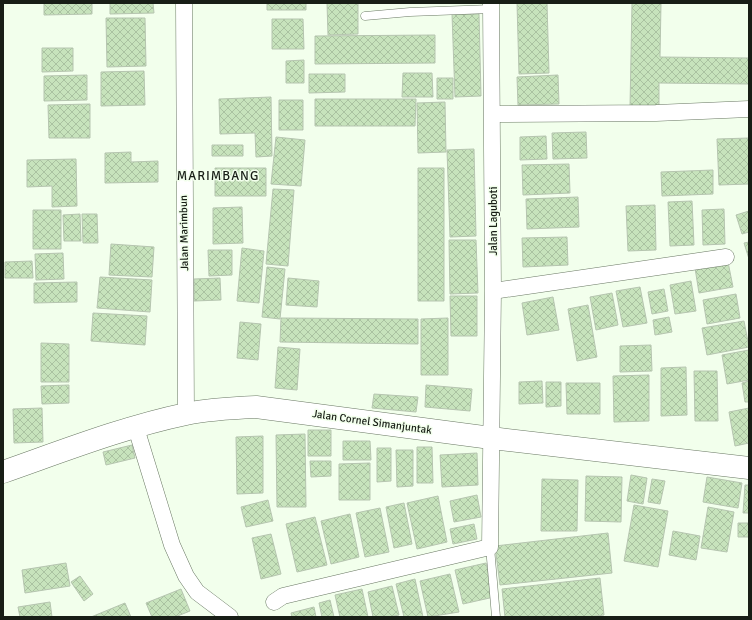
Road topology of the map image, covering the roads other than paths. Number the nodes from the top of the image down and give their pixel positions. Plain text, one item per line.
1 (184, 3) edge
2 (491, 6) edge
3 (366, 16) dead end
4 (749, 109) edge
5 (492, 114) junction
6 (726, 258) dead end
7 (493, 291) junction
8 (186, 414) junction
9 (136, 428) junction
10 (491, 438) junction
11 (749, 468) edge
12 (3, 472) edge
13 (490, 547) junction
14 (274, 602) dead end
15 (230, 617) edge
16 (496, 617) edge

1 - 8 street, Jalan Marimbun
2 - 3 lane
2 - 5 street, Jalan Laguboti
4 - 5 street
5 - 7 street, Jalan Laguboti
6 - 7 street
7 - 10 street, Jalan Laguboti
8 - 9 street, Jalan Cornel Simanjuntak
8 - 10 street, Jalan Cornel Simanjuntak
9 - 12 street, Jalan Cornel Simanjuntak
9 - 15 street
10 - 11 street, Jalan Cornel Simanjuntak
10 - 13 street, Jalan Laguboti
13 - 14 street
13 - 16 lane

